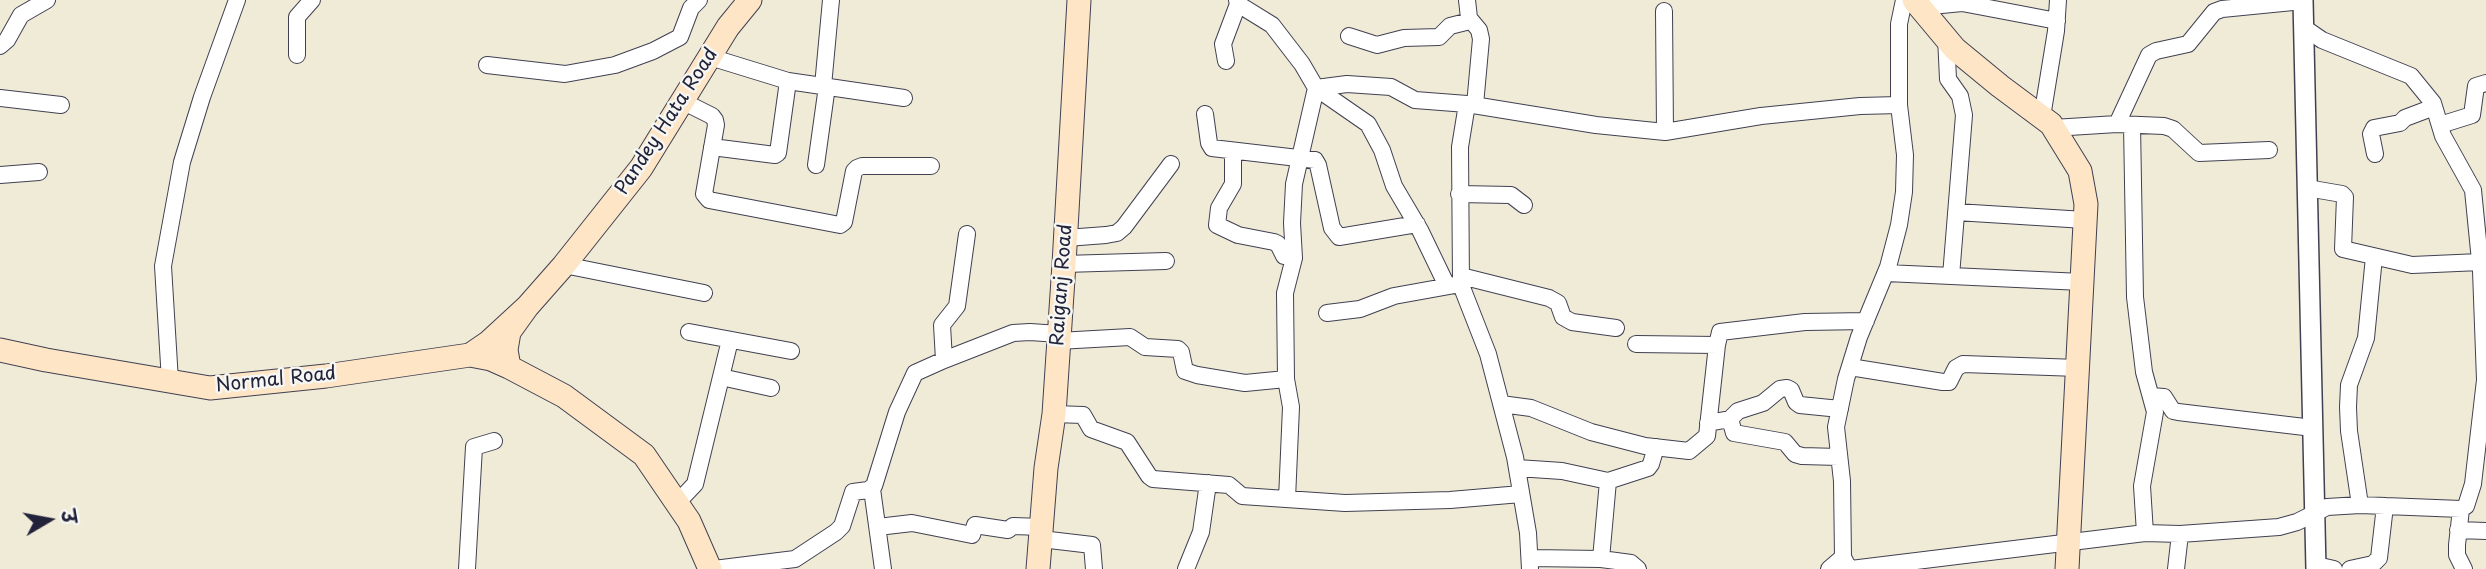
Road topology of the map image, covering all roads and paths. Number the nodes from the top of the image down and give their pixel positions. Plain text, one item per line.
1 (47, 0) edge
2 (237, 0) edge
3 (312, 0) edge
4 (699, 0) edge
5 (750, 0) edge
6 (831, 0) edge
7 (1079, 0) edge
8 (1467, 0) edge
9 (2058, 0) edge
10 (2303, 1) edge
11 (1238, 2) edge
12 (1915, 2) edge
13 (2239, 4) edge
14 (1664, 11) dead end
15 (1471, 21) junction
16 (2057, 21) junction
17 (2303, 27) junction
18 (1349, 36) dead end
19 (1946, 37) junction
20 (0, 46) edge
21 (297, 55) dead end
22 (710, 57) junction
23 (1226, 61) dead end
24 (487, 65) dead end
25 (788, 80) junction
26 (2486, 83) edge
27 (825, 86) junction
28 (1316, 88) junction
29 (0, 98) edge
30 (904, 99) dead end
31 (682, 101) junction
32 (61, 105) dead end
33 (1471, 105) junction
34 (1899, 105) junction
35 (2434, 107) junction
36 (1205, 114) dead end
37 (2048, 123) junction
38 (2124, 124) junction
39 (2440, 125) junction
40 (1665, 132) junction
41 (712, 147) junction
42 (2269, 150) dead end
43 (1233, 152) junction
44 (2375, 154) dead end
45 (1299, 159) junction
46 (1171, 164) dead end
47 (816, 165) dead end
48 (931, 166) dead end
49 (39, 172) dead end
50 (0, 175) edge
51 (2307, 188) junction
52 (2473, 190) junction
53 (1459, 194) junction
54 (2486, 201) edge
55 (1524, 205) dead end
56 (1956, 212) junction
57 (2085, 220) junction
58 (1417, 224) junction
59 (967, 234) dead end
60 (1066, 238) junction
61 (2374, 257) junction
62 (1294, 258) junction
63 (1166, 261) dead end
64 (2480, 262) junction
65 (1064, 264) junction
66 (564, 265) junction
67 (1886, 274) junction
68 (1951, 276) junction
69 (1456, 282) junction
70 (2082, 282) junction
71 (704, 293) dead end
72 (527, 307) junction
73 (1327, 313) dead end
74 (1866, 321) junction
75 (1616, 328) dead end
76 (689, 332) dead end
77 (1058, 338) junction
78 (730, 340) junction
79 (1636, 344) dead end
80 (1717, 345) junction
81 (0, 349) edge
82 (791, 351) dead end
83 (470, 355) junction
84 (944, 360) junction
85 (509, 367) junction
86 (1850, 367) junction
87 (2078, 368) junction
88 (721, 377) junction
89 (1286, 379) junction
90 (170, 381) junction
91 (771, 388) dead end
92 (2151, 396) junction
93 (1502, 404) junction
94 (1840, 409) junction
95 (1054, 414) junction
96 (1730, 419) junction
97 (1708, 423) junction
98 (2313, 428) junction
99 (494, 441) dead end
100 (1656, 447) junction
101 (1839, 457) junction
102 (1517, 468) junction
103 (1608, 481) junction
104 (1208, 483) junction
105 (872, 489) junction
106 (1521, 494) junction
107 (1287, 499) junction
108 (677, 503) junction
109 (2360, 505) junction
110 (2385, 506) junction
111 (2460, 509) junction
112 (2315, 513) junction
113 (878, 527) junction
114 (2458, 530) junction
115 (2486, 531) edge
116 (1041, 533) junction
117 (2145, 533) junction
118 (2179, 534) junction
119 (2068, 544) junction
120 (1593, 562) edge
121 (1530, 564) edge
122 (1847, 565) edge
123 (2322, 568) edge
124 (467, 569) edge
125 (712, 569) edge
126 (883, 569) edge
127 (1038, 569) edge
128 (1094, 569) edge
129 (1186, 569) edge
130 (1638, 569) edge
131 (1829, 569) edge
132 (2067, 569) edge
133 (2176, 569) edge
134 (2350, 569) edge
135 (2464, 569) edge

1 - 20 street
2 - 90 street
3 - 21 street
4 - 24 street
5 - 22 main road, Pandey Hata Road
6 - 27 street
7 - 60 main road, Raiganj Road
8 - 15 street
9 - 16 street
10 - 13 street
10 - 17 street
11 - 23 street
11 - 28 street
12 - 16 street
12 - 19 main road
12 - 34 street
13 - 38 street
14 - 40 street
15 - 18 street
15 - 33 street
16 - 37 street
17 - 35 street
17 - 51 street
19 - 37 main road
19 - 56 street
22 - 25 street
22 - 31 main road, Pandey Hata Road
25 - 27 street
25 - 41 street
26 - 39 street
27 - 30 street
27 - 47 street
28 - 33 street
28 - 45 street
28 - 58 street
29 - 32 street
31 - 41 street
31 - 66 main road, Pandey Hata Road
33 - 40 street
33 - 53 street
34 - 40 street
34 - 67 street
35 - 39 street
35 - 44 street
36 - 43 street
37 - 38 street
37 - 57 main road
38 - 42 street
38 - 92 street
39 - 52 street
41 - 48 street
43 - 45 street
43 - 62 street
45 - 58 street
45 - 62 street
46 - 60 street
49 - 50 street
51 - 61 street
51 - 98 street
52 - 54 street
52 - 64 street
53 - 55 street
53 - 69 street
56 - 57 street
56 - 68 street
57 - 70 main road
58 - 69 street
59 - 84 street
60 - 65 main road, Raiganj Road
61 - 64 street
61 - 109 street
62 - 89 street
63 - 65 street
64 - 111 street
65 - 77 main road, Raiganj Road
66 - 71 street
66 - 72 main road, Pandey Hata Road
67 - 68 street
67 - 74 street
68 - 70 street
69 - 73 street
69 - 75 street
69 - 93 street
70 - 87 main road
72 - 83 main road
72 - 85 main road
74 - 80 street
74 - 86 street
76 - 78 street
77 - 84 street
77 - 89 street
77 - 95 main road, Raiganj Road
78 - 82 street
78 - 88 street
79 - 80 street
80 - 97 street
81 - 90 main road, Normal Road
83 - 85 main road
83 - 90 main road, Normal Road
84 - 105 street
85 - 108 main road
86 - 87 street
86 - 94 street
87 - 119 main road
88 - 91 street
88 - 108 street
89 - 107 street
92 - 98 street
92 - 117 street
93 - 100 street
93 - 102 street
94 - 96 street
94 - 101 street
95 - 104 street
95 - 116 main road, Raiganj Road
96 - 97 street
96 - 101 street
97 - 100 street
98 - 112 street
99 - 124 street
100 - 103 street
101 - 122 street
102 - 103 street
102 - 106 street
103 - 120 street
104 - 107 street
104 - 129 street
105 - 113 street
105 - 125 street
106 - 107 street
106 - 121 street
108 - 125 main road
109 - 110 street
109 - 112 street
110 - 111 street
110 - 134 street
111 - 114 street
112 - 118 street
112 - 123 street
113 - 116 street
113 - 126 street
114 - 115 street
114 - 135 street
116 - 127 main road, Raiganj Road
116 - 128 street
117 - 118 street
117 - 119 street
118 - 133 street
119 - 122 street
119 - 132 main road
120 - 121 street
120 - 130 street
122 - 131 street

